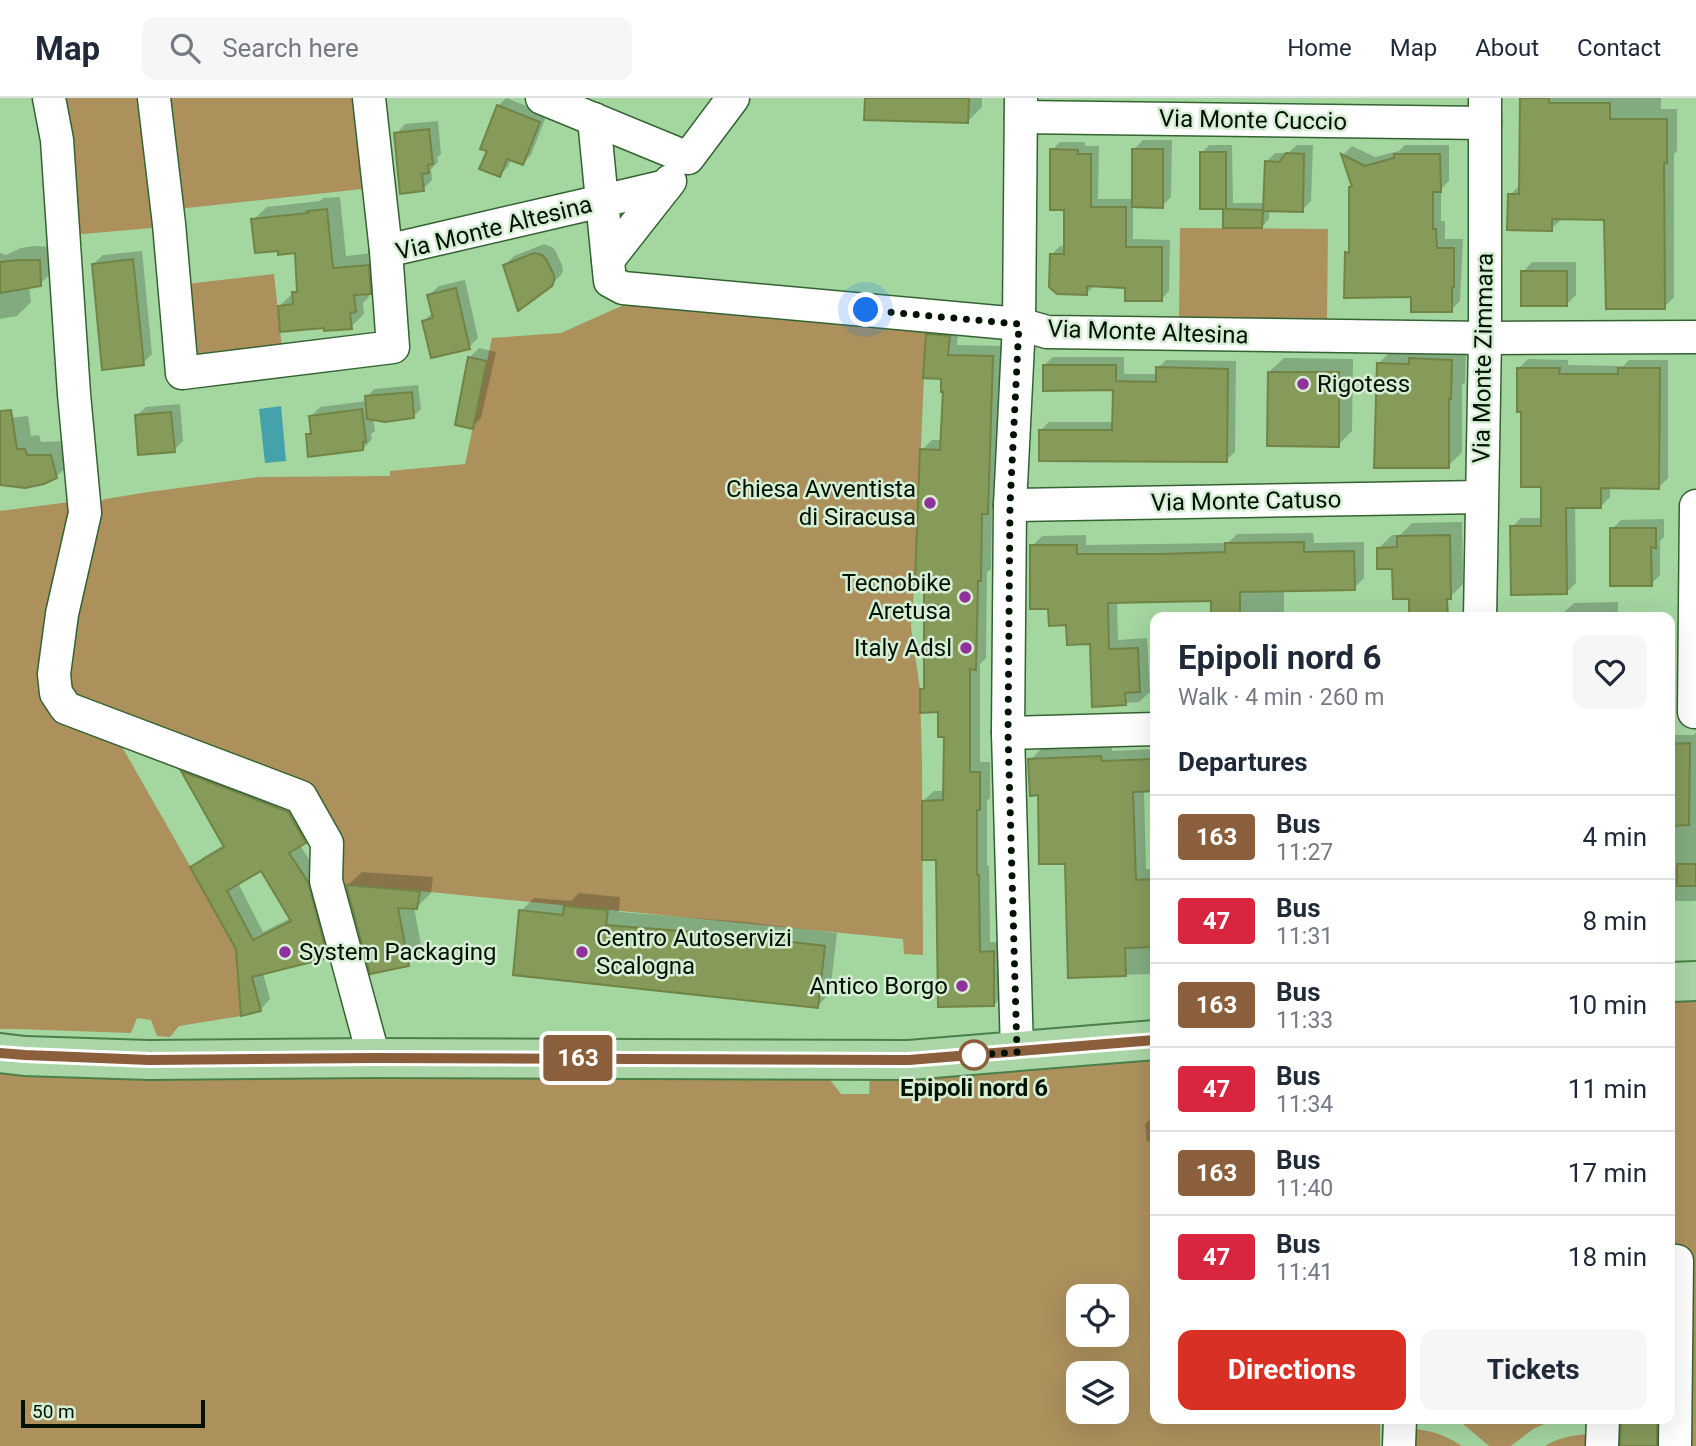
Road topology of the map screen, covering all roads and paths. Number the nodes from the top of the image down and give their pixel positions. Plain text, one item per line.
1 (49, 98) edge
2 (153, 98) edge
3 (369, 98) edge
4 (542, 98) edge
5 (733, 98) edge
6 (1021, 108) edge
7 (1255, 109) edge
8 (1485, 111) edge
9 (594, 119) junction
10 (688, 158) junction
11 (666, 186) junction
12 (602, 201) junction
13 (386, 251) junction
14 (608, 260) junction
15 (1019, 324) junction
16 (1696, 337) edge
17 (1485, 338) junction
18 (1481, 498) junction
19 (1010, 505) junction
20 (1696, 506) edge
21 (1480, 612) edge
22 (1687, 712) edge
23 (1150, 729) edge
24 (1008, 733) junction
25 (1696, 981) edge
26 (1675, 982) edge
27 (1150, 1040) edge
28 (1017, 1052) junction
29 (0, 1053) edge
30 (374, 1058) junction
31 (1675, 1261) edge
32 (1675, 1304) edge
33 (1400, 1424) edge
34 (1603, 1424) edge
35 (1675, 1424) edge
36 (1399, 1446) edge
37 (1602, 1446) edge
38 (1675, 1446) edge

1 - 30 street
2 - 13 street, Via Monte Altesina
3 - 13 street
4 - 9 street
5 - 10 street
6 - 7 street, Via Monte Cuccio
6 - 15 street
7 - 8 street, Via Monte Cuccio
8 - 17 street, Via Monte Zimmara
9 - 10 street
9 - 12 street
10 - 11 street
11 - 12 street
11 - 14 street
12 - 13 street, Via Monte Altesina
12 - 14 street, Via Monte Altesina
14 - 15 street, Via Monte Altesina
15 - 17 street, Via Monte Altesina
15 - 19 street
16 - 17 street, Via Monte Altesina
17 - 18 street, Via Monte Zimmara
18 - 19 street, Via Monte Catuso
18 - 21 street, Via Monte Zimmara
19 - 24 street
20 - 22 street
23 - 24 street
24 - 28 street
25 - 26 main road
27 - 28 main road
28 - 30 main road
29 - 30 main road
31 - 32 street
33 - 36 street
34 - 37 street
35 - 38 street

